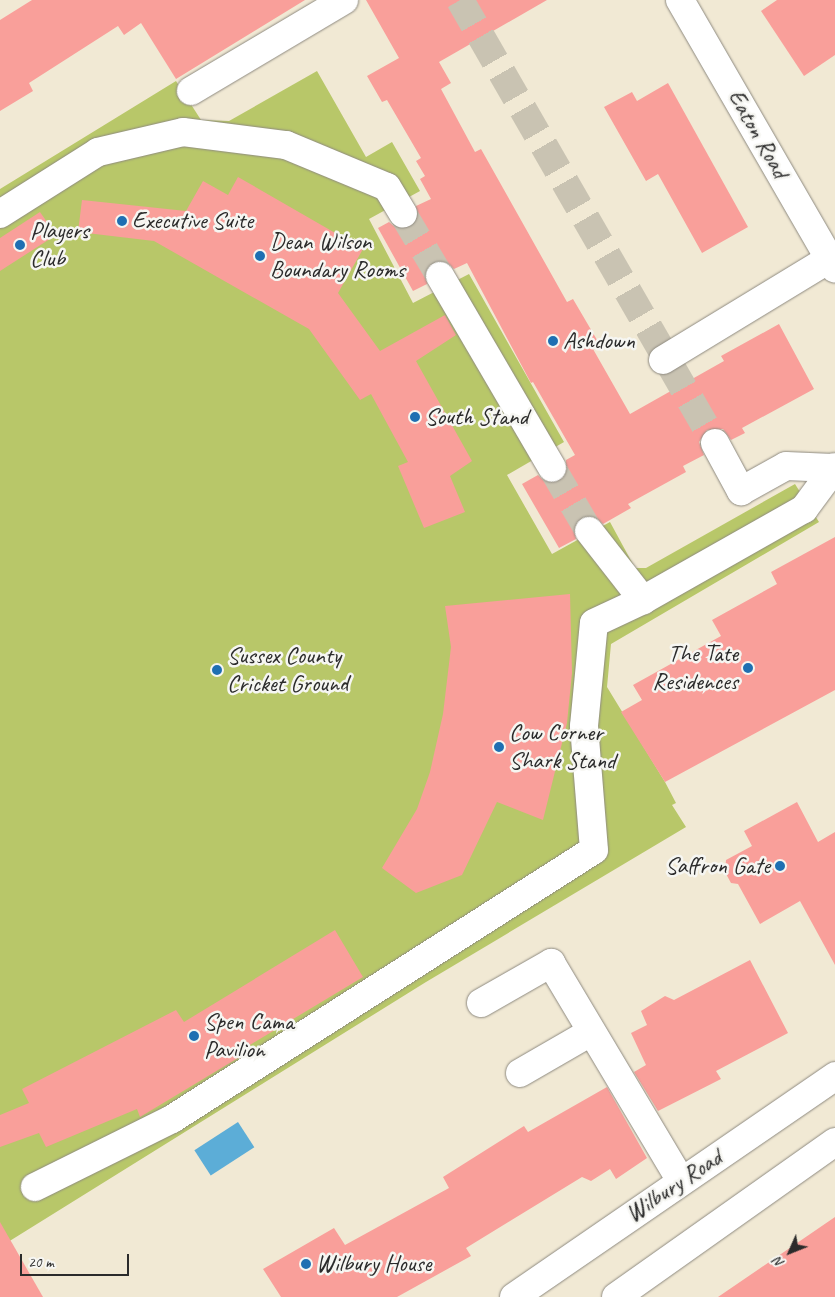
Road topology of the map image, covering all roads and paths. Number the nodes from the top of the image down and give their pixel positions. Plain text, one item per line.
1 (344, 0) edge
2 (683, 1) edge
3 (191, 91) dead end
4 (0, 214) edge
5 (403, 214) tunnel mouth
6 (832, 264) edge
7 (440, 276) tunnel mouth
8 (663, 360) dead end
9 (715, 443) tunnel mouth
10 (834, 467) edge
11 (552, 468) tunnel mouth
12 (590, 531) tunnel mouth
13 (643, 600) junction
14 (481, 1003) dead end
15 (591, 1032) junction
16 (520, 1073) dead end
17 (835, 1076) edge
18 (835, 1142) edge
19 (681, 1181) junction
20 (35, 1187) dead end
21 (514, 1297) edge
22 (616, 1297) edge

1 - 3 street
2 - 6 street, Eaton Road
4 - 5 street
6 - 8 street
7 - 11 street
9 - 10 street
10 - 13 street
12 - 13 street
13 - 20 street
14 - 15 street
15 - 16 street
15 - 19 street
17 - 19 street, Wilbury Road
18 - 22 street
19 - 21 street, Wilbury Road

